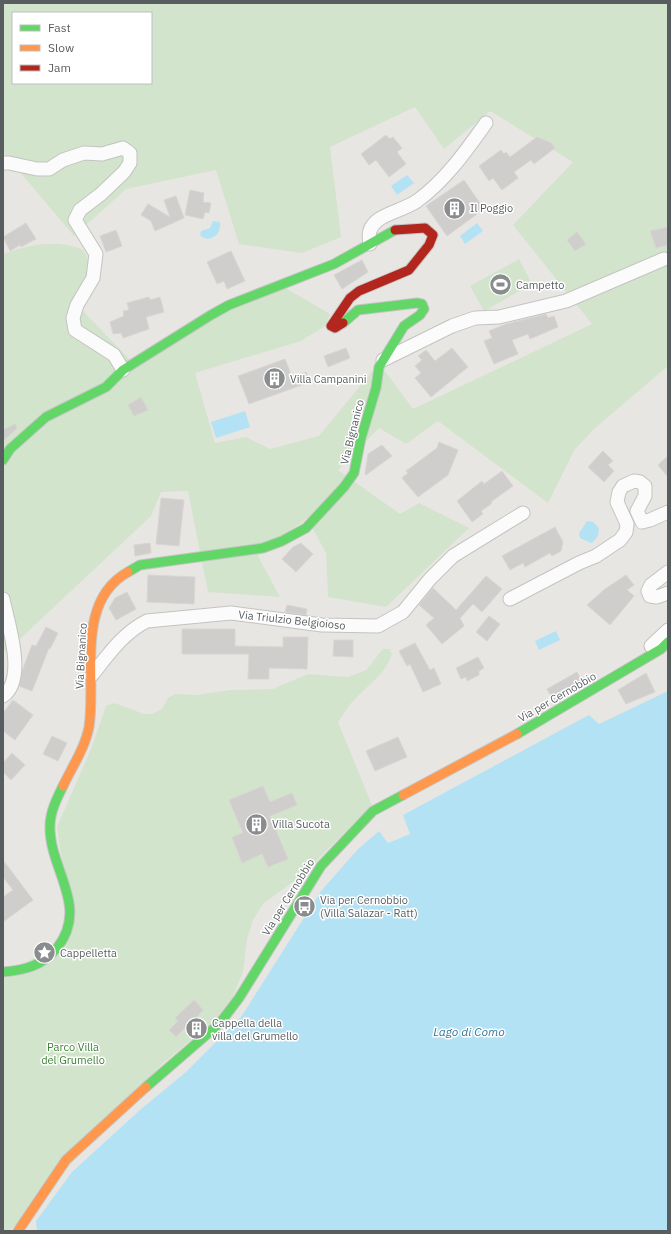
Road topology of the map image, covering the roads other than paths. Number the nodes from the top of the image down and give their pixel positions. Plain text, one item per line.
1 (486, 123) dead end
2 (3, 163) edge
3 (370, 244) junction
4 (664, 259) dead end
5 (382, 361) junction
6 (123, 370) junction
7 (3, 460) edge
8 (668, 512) edge
9 (523, 513) dead end
10 (668, 572) edge
11 (668, 593) edge
12 (510, 598) dead end
13 (3, 599) edge
14 (668, 630) edge
15 (668, 642) edge
16 (92, 675) junction
17 (594, 689) junction
18 (3, 696) edge
19 (3, 972) edge
20 (18, 1231) edge

1 - 3 street
2 - 6 street
3 - 5 street, Via Bignanico
3 - 6 street, Via Bignanico
4 - 5 street
5 - 16 street, Via Bignanico
6 - 7 street, Via Bignanico
8 - 12 street
9 - 16 street, Via Triulzio Belgioioso
10 - 11 street
13 - 18 street
14 - 17 street
15 - 17 street, Via per Cernobbio
16 - 19 street, Via Bignanico
17 - 20 street, Via per Cernobbio

